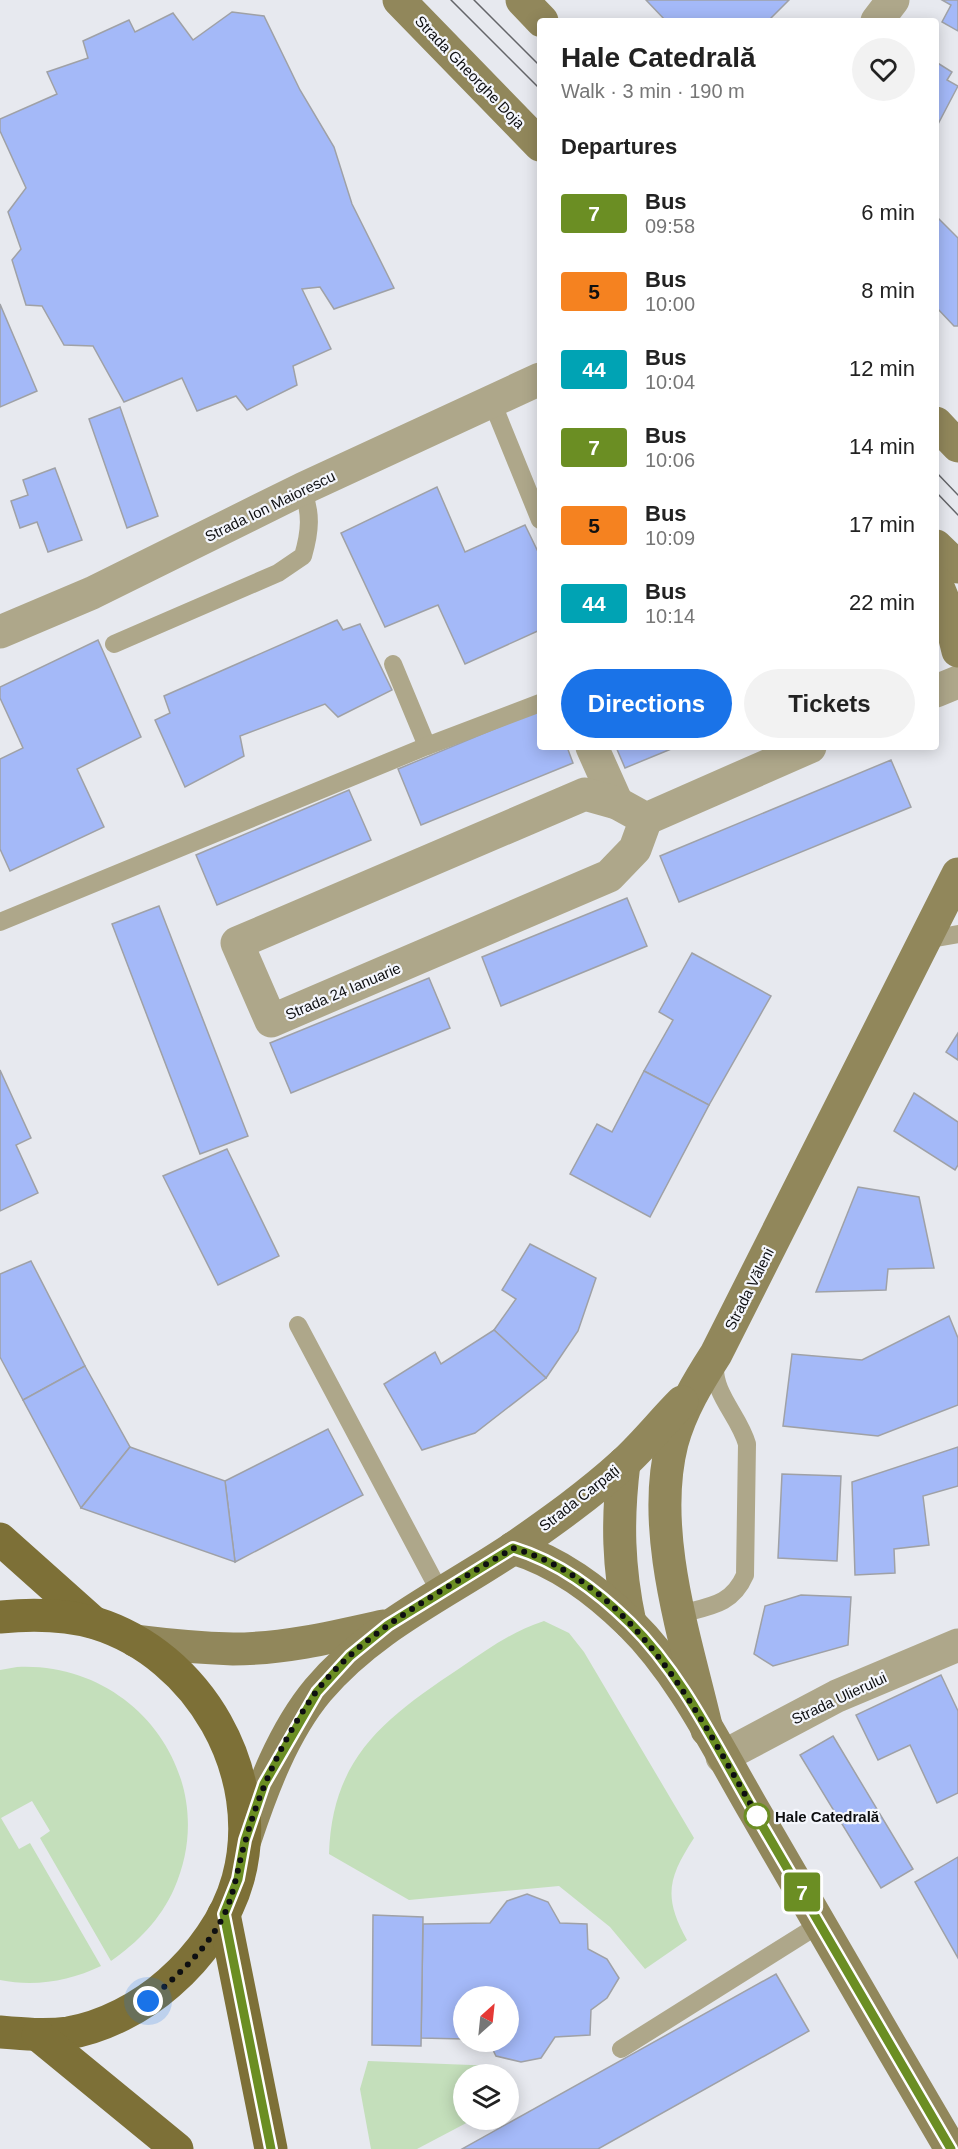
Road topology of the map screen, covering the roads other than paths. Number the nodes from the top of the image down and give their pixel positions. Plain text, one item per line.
1 (399, 0) edge
2 (522, 0) edge
3 (893, 0) edge
4 (539, 18) edge
5 (879, 18) edge
6 (537, 142) edge
7 (537, 380) edge
8 (492, 402) junction
9 (939, 422) edge
10 (958, 424) edge
11 (939, 425) edge
12 (958, 446) edge
13 (302, 489) junction
14 (537, 513) edge
15 (939, 549) edge
16 (958, 567) edge
17 (939, 589) edge
18 (0, 633) edge
19 (114, 644) dead end
20 (958, 651) edge
21 (393, 664) dead end
22 (958, 682) edge
23 (939, 690) edge
24 (537, 704) edge
25 (427, 746) junction
26 (593, 750) edge
27 (803, 750) edge
28 (617, 803) junction
29 (646, 819) junction
30 (958, 874) edge
31 (958, 912) edge
32 (0, 922) edge
33 (958, 934) edge
34 (926, 940) junction
35 (298, 1325) dead end
36 (716, 1354) junction
37 (693, 1389) junction
38 (624, 1463) junction
39 (0, 1539) edge
40 (513, 1548) junction
41 (441, 1594) junction
42 (680, 1614) junction
43 (0, 1616) edge
44 (95, 1623) junction
45 (630, 1623) junction
46 (388, 1625) junction
47 (136, 1641) junction
48 (958, 1645) edge
49 (715, 1743) junction
50 (245, 1840) junction
51 (224, 1914) junction
52 (820, 1924) junction
53 (0, 2032) edge
54 (38, 2035) junction
55 (621, 2049) dead end
56 (177, 2149) edge
57 (271, 2149) edge
58 (951, 2149) edge

1 - 6 main road, Strada Gheorghe Doja
2 - 4 main road
3 - 5 street
7 - 8 street, Strada Ion Maiorescu
8 - 13 street, Strada Ion Maiorescu
8 - 14 lane
9 - 10 main road
11 - 12 main road
13 - 18 street, Strada Ion Maiorescu
13 - 19 lane
15 - 16 main road
17 - 20 main road
21 - 25 lane
22 - 23 street
24 - 25 lane
25 - 32 lane
26 - 28 street
27 - 29 street
28 - 29 street, Strada 24 Ianuarie
28 - 29 street, Strada 24 Ianuarie
30 - 34 main road, Strada Văleni
31 - 34 main road
33 - 34 lane
34 - 36 main road, Strada Văleni
35 - 41 lane
36 - 37 main road, Strada Văleni
36 - 42 lane
37 - 38 main road, Strada Carpați
37 - 42 main road, Strada Văleni
38 - 40 main road, Strada Carpați
38 - 45 main road
39 - 44 main road
40 - 41 main road, Strada Carpați
40 - 45 main road
41 - 46 main road, Strada Carpați
42 - 49 main road, Strada Văleni
43 - 44 main road
44 - 47 main road
45 - 49 main road
46 - 47 main road, Strada Carpați
46 - 50 main road, Strada Carpați
47 - 50 main road
48 - 49 street, Strada Ulierului
49 - 52 main road
50 - 51 main road
51 - 54 main road
51 - 57 main road
52 - 55 lane
52 - 58 main road
53 - 54 main road
54 - 56 main road

